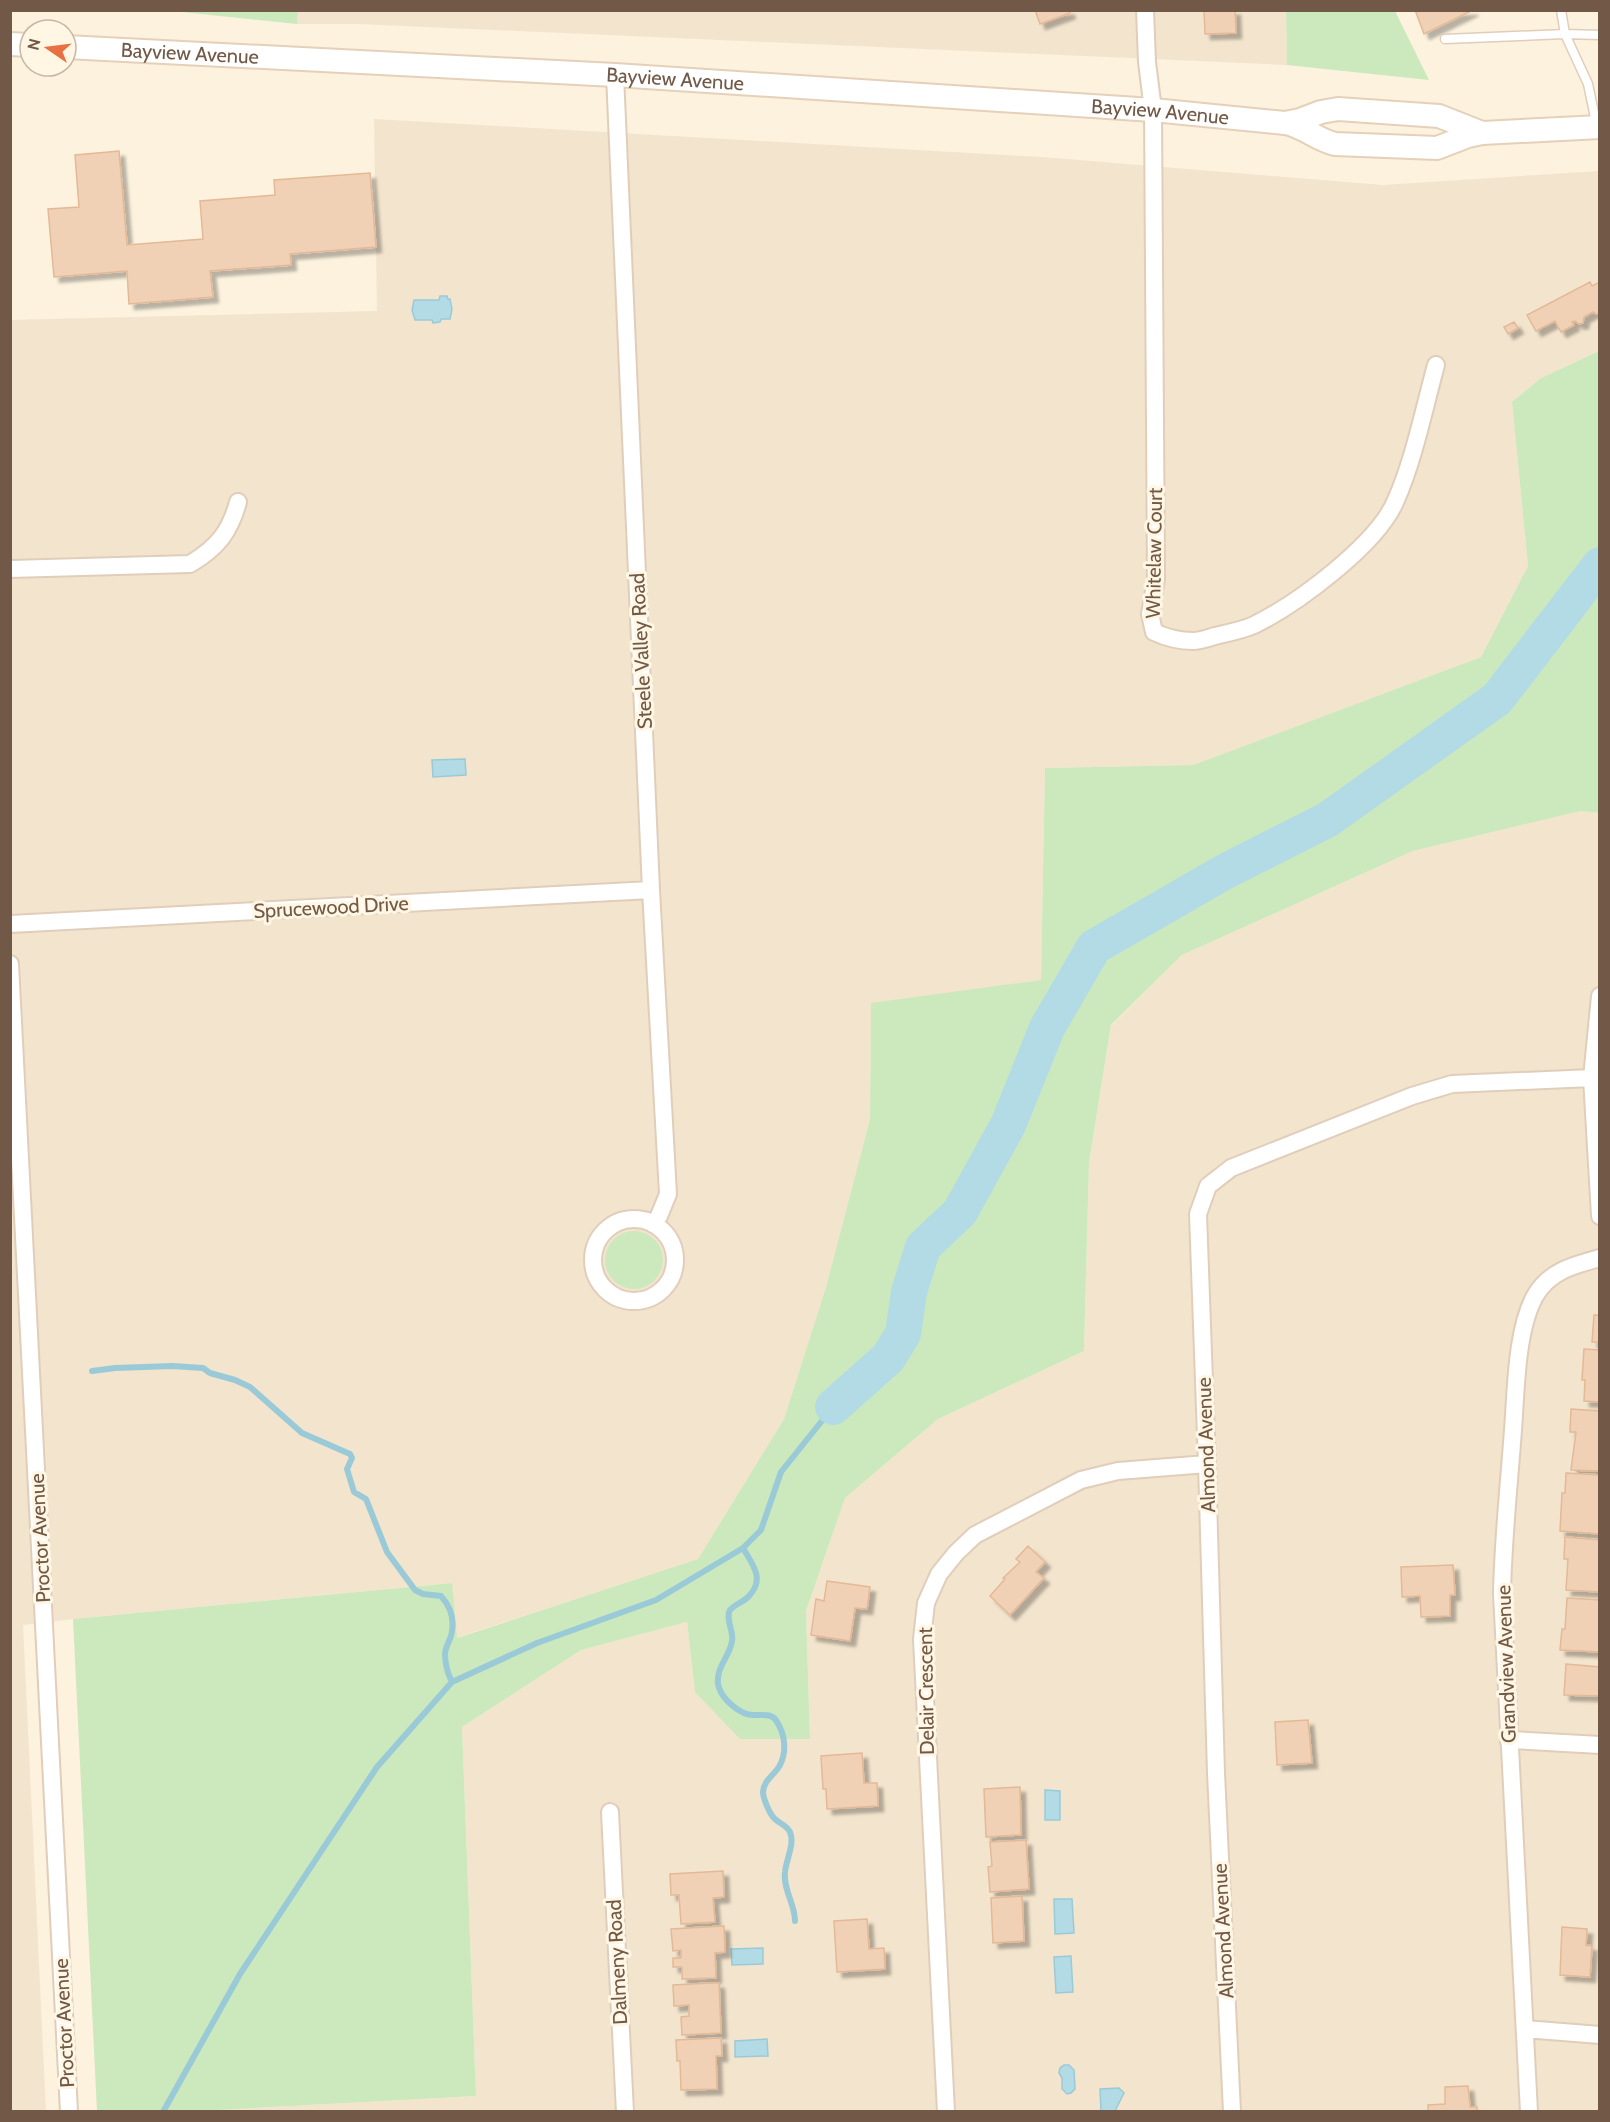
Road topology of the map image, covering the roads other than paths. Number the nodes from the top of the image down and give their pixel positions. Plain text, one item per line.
1 (1145, 10) edge
2 (1561, 10) edge
3 (1565, 34) junction
4 (1599, 35) edge
5 (1444, 39) dead end
6 (78, 48) edge
7 (615, 75) junction
8 (1153, 110) junction
9 (1285, 123) junction
10 (1598, 127) edge
11 (1482, 133) junction
12 (1436, 365) dead end
13 (238, 502) dead end
14 (10, 569) edge
15 (651, 890) junction
16 (10, 924) edge
17 (10, 964) edge
18 (1599, 996) edge
19 (1592, 1078) junction
20 (1599, 1216) edge
21 (17, 1217) edge
22 (653, 1224) junction
23 (1599, 1258) edge
24 (1208, 1464) junction
25 (1509, 1742) junction
26 (1599, 1745) edge
27 (610, 1812) dead end
28 (1525, 2029) junction
29 (1599, 2035) edge
30 (69, 2112) edge
31 (625, 2112) edge
32 (946, 2112) edge
33 (1232, 2112) edge
34 (1529, 2112) edge

1 - 8 street
2 - 3 lane
3 - 4 lane
3 - 5 lane
3 - 10 lane
6 - 7 main road, Bayview Avenue
7 - 8 main road, Bayview Avenue
7 - 15 street, Steele Valley Road
8 - 9 main road, Bayview Avenue
8 - 12 street, Whitelaw Court
9 - 11 main road, Bayview Avenue
9 - 11 main road, Bayview Avenue
10 - 11 main road, Bayview Avenue
13 - 14 street
15 - 16 street, Sprucewood Drive
15 - 22 street, Steele Valley Road
17 - 21 street, Proctor Avenue
18 - 19 street
19 - 20 street
19 - 24 street, Almond Avenue
21 - 30 street, Proctor Avenue
22 - 22 street
23 - 25 street, Grandview Avenue
24 - 32 street, Delair Crescent
24 - 33 street, Almond Avenue
25 - 26 street
25 - 28 street, Grandview Avenue
27 - 31 street, Dalmeny Road
28 - 29 street
28 - 34 street, Grandview Avenue

